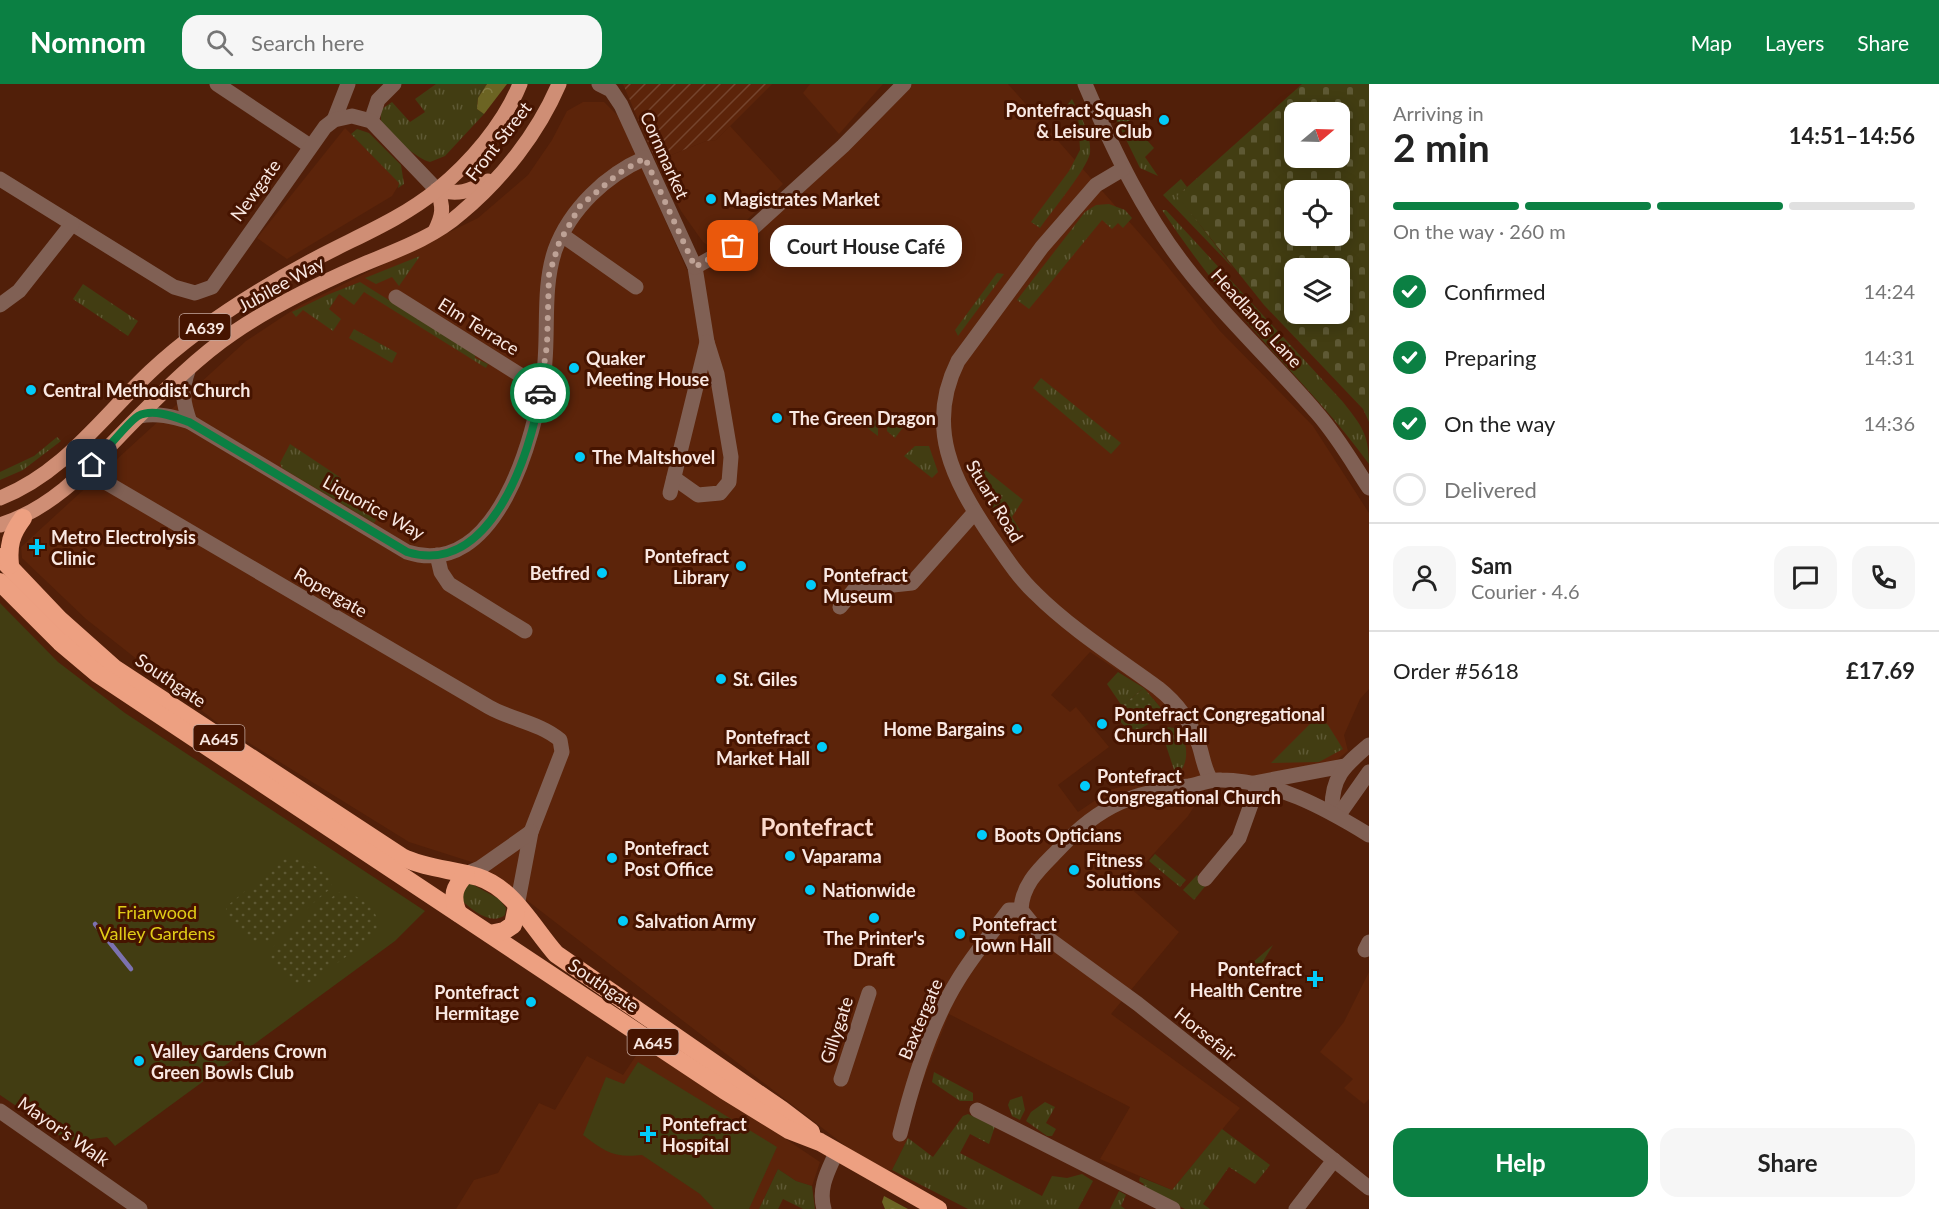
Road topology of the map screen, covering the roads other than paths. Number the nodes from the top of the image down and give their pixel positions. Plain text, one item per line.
1 (217, 84) edge
2 (348, 84) edge
3 (394, 84) edge
4 (559, 84) edge
5 (904, 84) edge
6 (1085, 84) edge
7 (521, 85) edge
8 (606, 86) edge
9 (334, 120) junction
10 (371, 122) junction
11 (310, 146) junction
12 (645, 158) junction
13 (1123, 169) junction
14 (501, 173) junction
15 (0, 179) edge
16 (437, 190) junction
17 (459, 215) joint
18 (72, 224) junction
19 (435, 231) junction
20 (562, 236) junction
21 (695, 267) junction
22 (636, 287) dead end
23 (396, 297) dead end
24 (0, 305) edge
25 (706, 342) junction
26 (188, 371) junction
27 (541, 388) junction
28 (139, 416) junction
29 (189, 422) junction
30 (84, 474) junction
31 (1369, 488) edge
32 (0, 498) edge
33 (975, 512) junction
34 (23, 518) junction
35 (0, 525) edge
36 (437, 555) junction
37 (5, 561) edge
38 (0, 582) edge
39 (840, 607) dead end
40 (525, 631) dead end
41 (1369, 745) edge
42 (1344, 766) junction
43 (1369, 772) edge
44 (1211, 780) junction
45 (1254, 784) junction
46 (1335, 814) junction
47 (531, 832) junction
48 (1369, 835) edge
49 (466, 874) junction
50 (1205, 879) dead end
51 (517, 906) junction
52 (1022, 910) junction
53 (458, 913) junction
54 (490, 934) junction
55 (869, 993) dead end
56 (841, 1079) dead end
57 (977, 1110) dead end
58 (0, 1111) edge
59 (900, 1134) dead end
60 (820, 1142) junction
61 (837, 1153) junction
62 (1334, 1160) junction
63 (1369, 1188) edge
64 (140, 1209) edge
65 (824, 1209) edge
66 (938, 1209) edge
67 (1173, 1209) edge
68 (1296, 1209) edge

1 - 11 street
2 - 9 street, Newgate
3 - 10 street
4 - 14 main road, Front Street / A639
5 - 21 street
6 - 13 street
7 - 16 main road, Front Street / A639
8 - 12 street, Cornmarket
9 - 10 street
9 - 11 street, Newgate
10 - 16 street
11 - 18 street, Newgate
12 - 20 street, Liquorice Way
12 - 21 street, Cornmarket
13 - 31 street, Headlands Lane
13 - 33 street, Stuart Road
14 - 16 main road, A639
14 - 17 main road, Front Street / A639
15 - 18 street
16 - 19 main road
16 - 32 main road, Jubilee Way / A639
17 - 19 main road, Jubilee Way / A639
18 - 24 street
19 - 26 main road, Jubilee Way / A639
20 - 22 street
20 - 27 street, Liquorice Way
21 - 25 street, Cornmarket
23 - 27 street, Elm Terrace
25 - 25 street, Cornmarket
26 - 28 main road, Jubilee Way / A639
26 - 29 street
27 - 36 street, Liquorice Way
28 - 29 street, Liquorice Way
28 - 30 main road, Jubilee Way / A639
29 - 36 street, Liquorice Way
30 - 34 main road, Jubilee Way / A639
30 - 47 street, Ropergate
33 - 39 street
33 - 44 street, Stuart Road
34 - 35 main road, Jubilee Way / A639
34 - 37 highway
36 - 40 street
37 - 49 highway, Southgate / A645
38 - 53 highway, Southgate / A645
41 - 42 street
42 - 45 street
42 - 46 street
43 - 46 street
44 - 45 street
44 - 52 street
45 - 46 street
45 - 50 street
46 - 48 street
47 - 49 street
47 - 51 street
49 - 51 highway, Southgate / A645
49 - 53 highway
51 - 54 highway
51 - 60 highway, Southgate / A645
52 - 59 street, Baxtergate
52 - 62 street, Horsefair
53 - 54 highway, Southgate / A645
54 - 60 highway, Southgate / A645
55 - 56 street, Gillygate
57 - 67 street
58 - 64 street, Mayor's Walk
60 - 61 highway, Southgate / A645
61 - 65 street
61 - 66 highway, Southgate / A645
62 - 63 street, Horsefair
62 - 68 street

